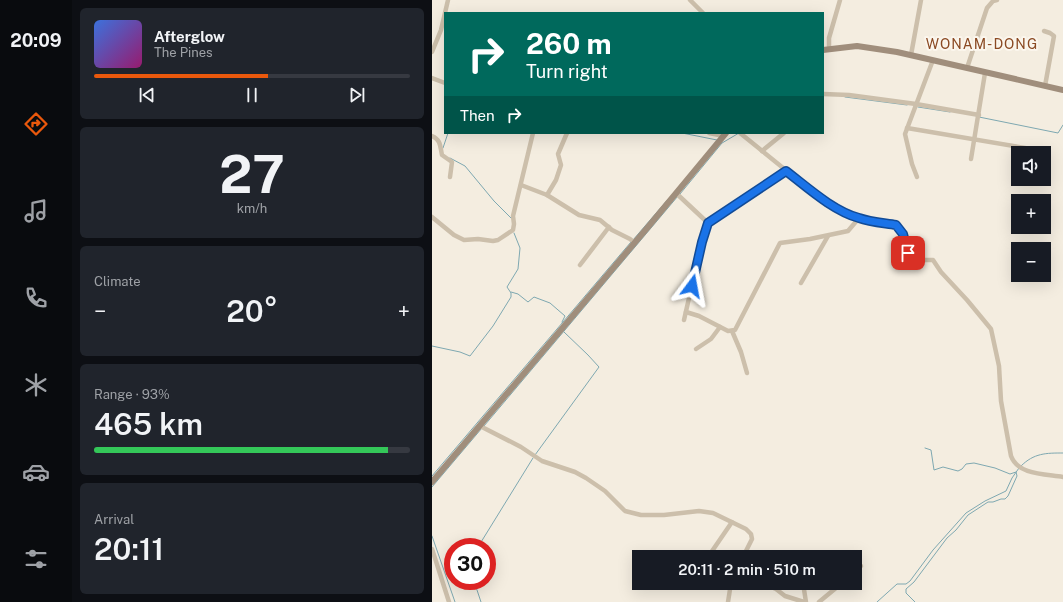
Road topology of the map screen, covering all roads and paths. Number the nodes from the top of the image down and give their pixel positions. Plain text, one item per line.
1 (448, 0) edge
2 (690, 0) edge
3 (840, 0) edge
4 (921, 0) edge
5 (997, 0) edge
6 (445, 12) edge
7 (702, 12) edge
8 (444, 17) edge
9 (1044, 31) dead end
10 (826, 49) edge
11 (432, 52) edge
12 (911, 55) junction
13 (932, 60) junction
14 (967, 68) junction
15 (985, 73) junction
16 (432, 78) edge
17 (444, 83) edge
18 (1045, 86) junction
19 (1063, 90) edge
20 (824, 94) edge
21 (916, 104) junction
22 (979, 116) junction
23 (907, 128) junction
24 (533, 134) edge
25 (567, 134) edge
26 (725, 134) edge
27 (741, 134) edge
28 (783, 134) edge
29 (432, 136) edge
30 (975, 139) junction
31 (1014, 146) edge
32 (762, 151) junction
33 (971, 160) dead end
34 (786, 171) junction
35 (450, 177) dead end
36 (917, 177) dead end
37 (521, 185) junction
38 (676, 194) junction
39 (548, 195) junction
40 (432, 217) edge
41 (859, 218) junction
42 (708, 223) junction
43 (609, 227) junction
44 (828, 236) junction
45 (635, 244) junction
46 (580, 265) dead end
47 (801, 283) dead end
48 (686, 312) junction
49 (684, 320) dead end
50 (720, 327) junction
51 (732, 331) junction
52 (696, 349) dead end
53 (747, 373) dead end
54 (480, 426) junction
55 (1063, 477) edge
56 (432, 482) edge
57 (732, 522) junction
58 (432, 549) edge
59 (713, 550) edge
60 (747, 550) edge
61 (731, 590) edge
62 (777, 590) edge
63 (804, 590) edge
64 (834, 590) edge
65 (449, 602) edge
66 (728, 602) edge
67 (805, 602) edge
68 (819, 602) edge

1 - 6 street
2 - 7 street
3 - 10 street
4 - 12 street
5 - 14 street
8 - 11 street
9 - 18 street
10 - 12 street
12 - 13 street
13 - 14 street
13 - 21 street
14 - 15 street
15 - 18 street
15 - 22 street
16 - 17 street
18 - 19 street
20 - 21 street
21 - 22 street
21 - 23 street
22 - 30 street
23 - 30 street
23 - 36 street
24 - 37 street
25 - 39 street
26 - 38 street
27 - 32 street
28 - 32 street
29 - 35 street
30 - 31 street
30 - 33 street
32 - 34 street
34 - 41 street
34 - 42 street
37 - 39 street
37 - 40 street
38 - 42 street
38 - 45 street
39 - 43 street
41 - 44 street
41 - 55 street
42 - 48 street
43 - 45 street
43 - 46 street
44 - 47 street
44 - 51 street
45 - 54 street
48 - 49 street
48 - 50 street
50 - 51 street
50 - 52 street
51 - 53 street
54 - 56 street
54 - 57 street
57 - 59 street
57 - 60 street
58 - 65 street
61 - 66 street
62 - 67 street
63 - 67 street
64 - 68 street

